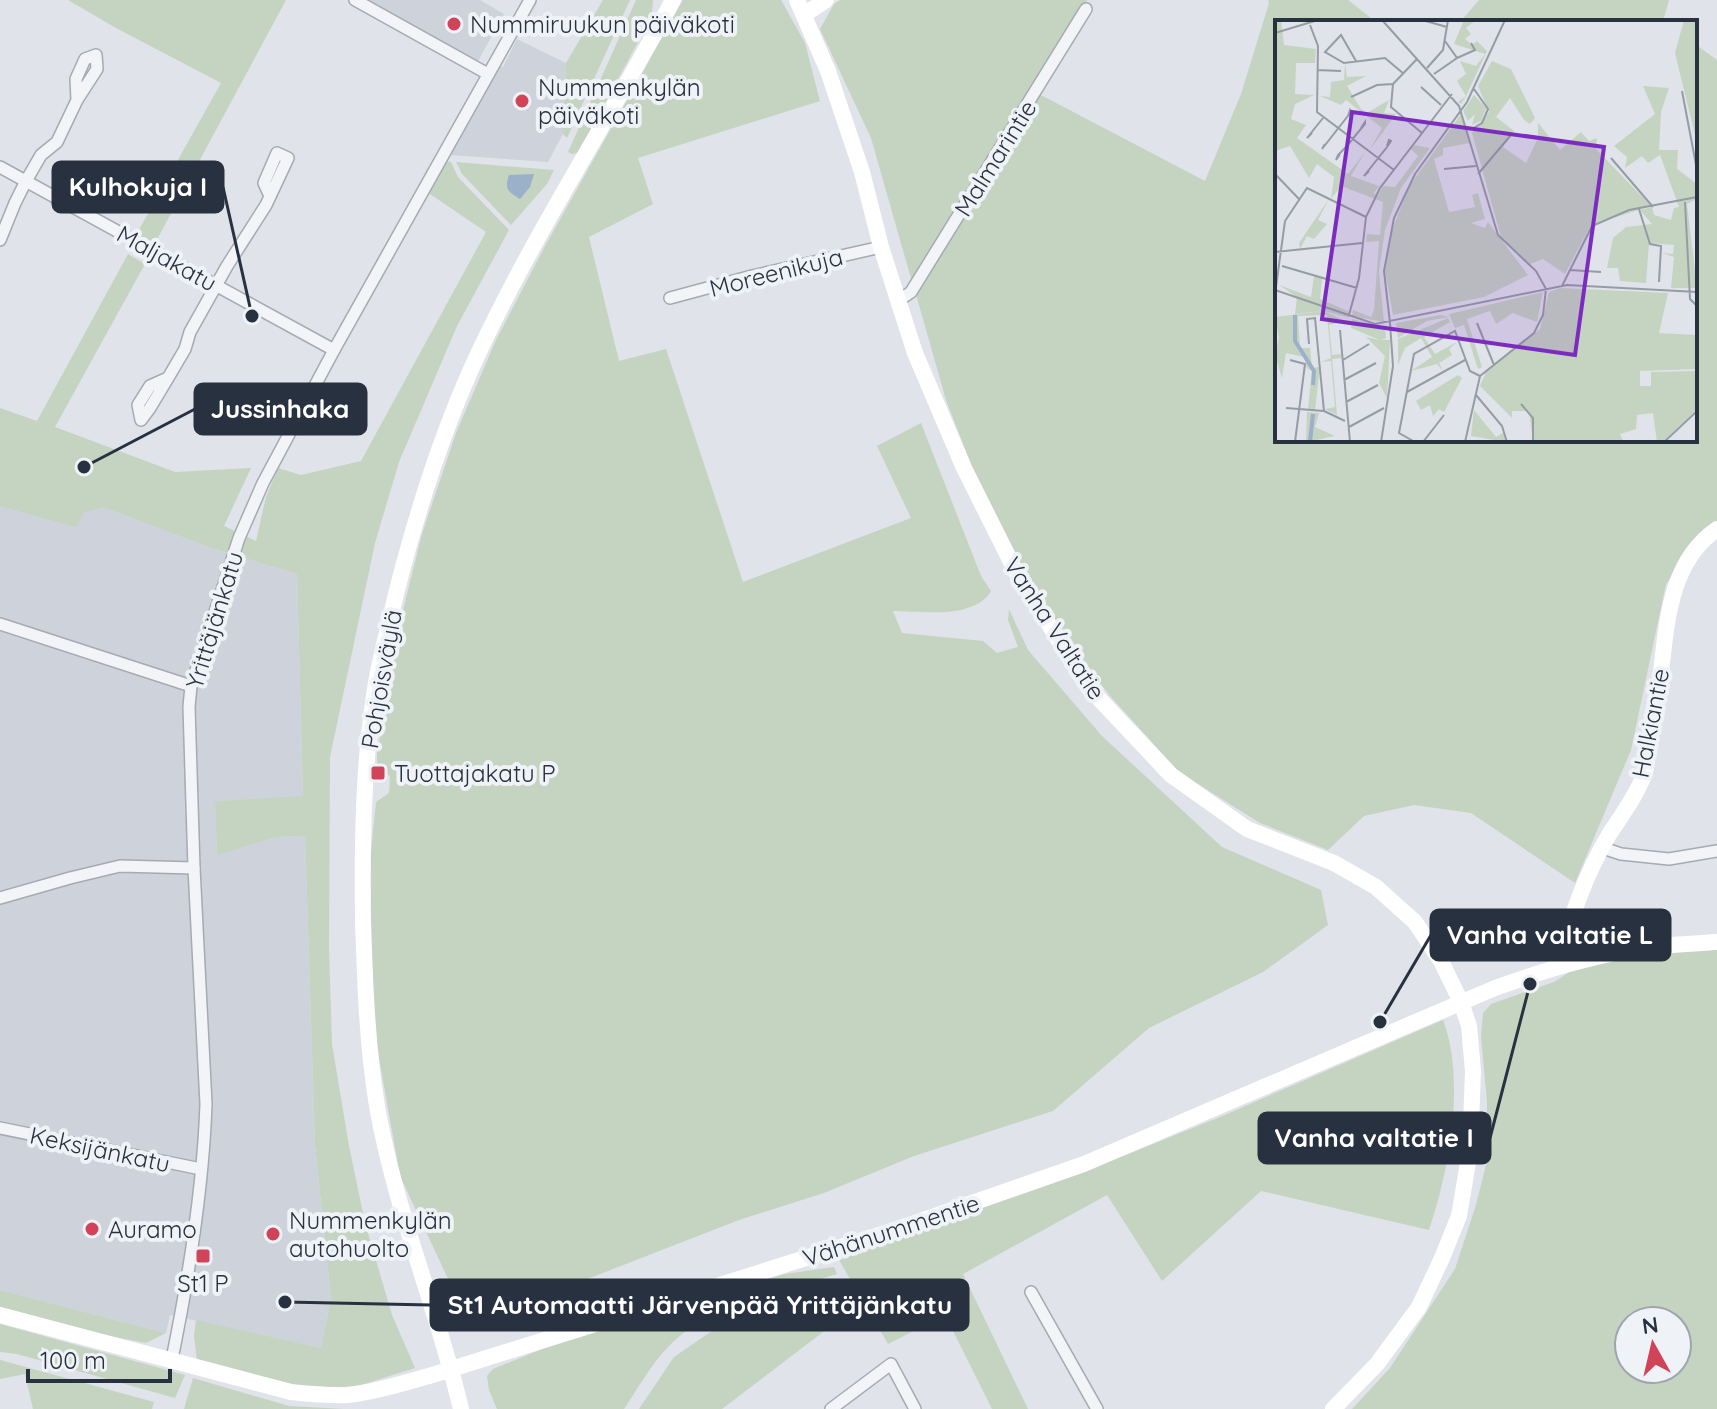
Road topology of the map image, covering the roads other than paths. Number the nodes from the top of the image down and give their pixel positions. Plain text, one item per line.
1 (355, 0) edge
2 (530, 0) edge
3 (673, 0) edge
4 (826, 0) edge
5 (801, 7) edge
6 (1086, 9) dead end
7 (488, 74) junction
8 (77, 100) dead end
9 (0, 167) edge
10 (26, 181) junction
11 (270, 196) dead end
12 (0, 240) edge
13 (881, 247) junction
14 (217, 285) junction
15 (670, 298) dead end
16 (898, 301) junction
17 (334, 350) junction
18 (168, 378) dead end
19 (1717, 529) edge
20 (0, 624) edge
21 (191, 686) junction
22 (1603, 848) junction
23 (1717, 851) edge
24 (194, 868) junction
25 (0, 898) edge
26 (1717, 942) edge
27 (1563, 965) junction
28 (1461, 1002) junction
29 (0, 1128) edge
30 (201, 1169) junction
31 (1031, 1292) dead end
32 (0, 1315) edge
33 (172, 1359) junction
34 (452, 1369) junction
35 (461, 1409) edge
36 (831, 1409) edge
37 (915, 1409) edge
38 (1097, 1409) edge
39 (1333, 1409) edge

1 - 7 street
2 - 7 street, Yrittäjänkatu
3 - 34 street, Pohjoisväylä
4 - 5 street
5 - 13 street, Vanha Valtatie
6 - 16 street, Malmarintie
7 - 17 street, Yrittäjänkatu
8 - 10 street
9 - 10 street, Maljakatu
10 - 12 street
10 - 14 street, Maljakatu
11 - 14 street
13 - 15 street, Moreenikuja
13 - 16 street, Vanha Valtatie
14 - 17 street, Maljakatu
14 - 18 street
16 - 28 street, Vanha Valtatie
17 - 21 street, Yrittäjänkatu
19 - 22 street, Halkiantie
20 - 21 street
21 - 24 street, Yrittäjänkatu
22 - 23 street
22 - 27 street, Halkiantie
24 - 25 street
24 - 30 street, Yrittäjänkatu
26 - 27 street, Vähänummentie
27 - 28 street, Vähänummentie
28 - 34 street, Vähänummentie
28 - 39 street, Vanha Valtatie
29 - 30 street, Keksijänkatu
30 - 33 street, Yrittäjänkatu
31 - 38 street
32 - 33 street, Vähänummentie
33 - 34 street, Vähänummentie
34 - 35 street, Pohjoisväylä
36 - 37 street

